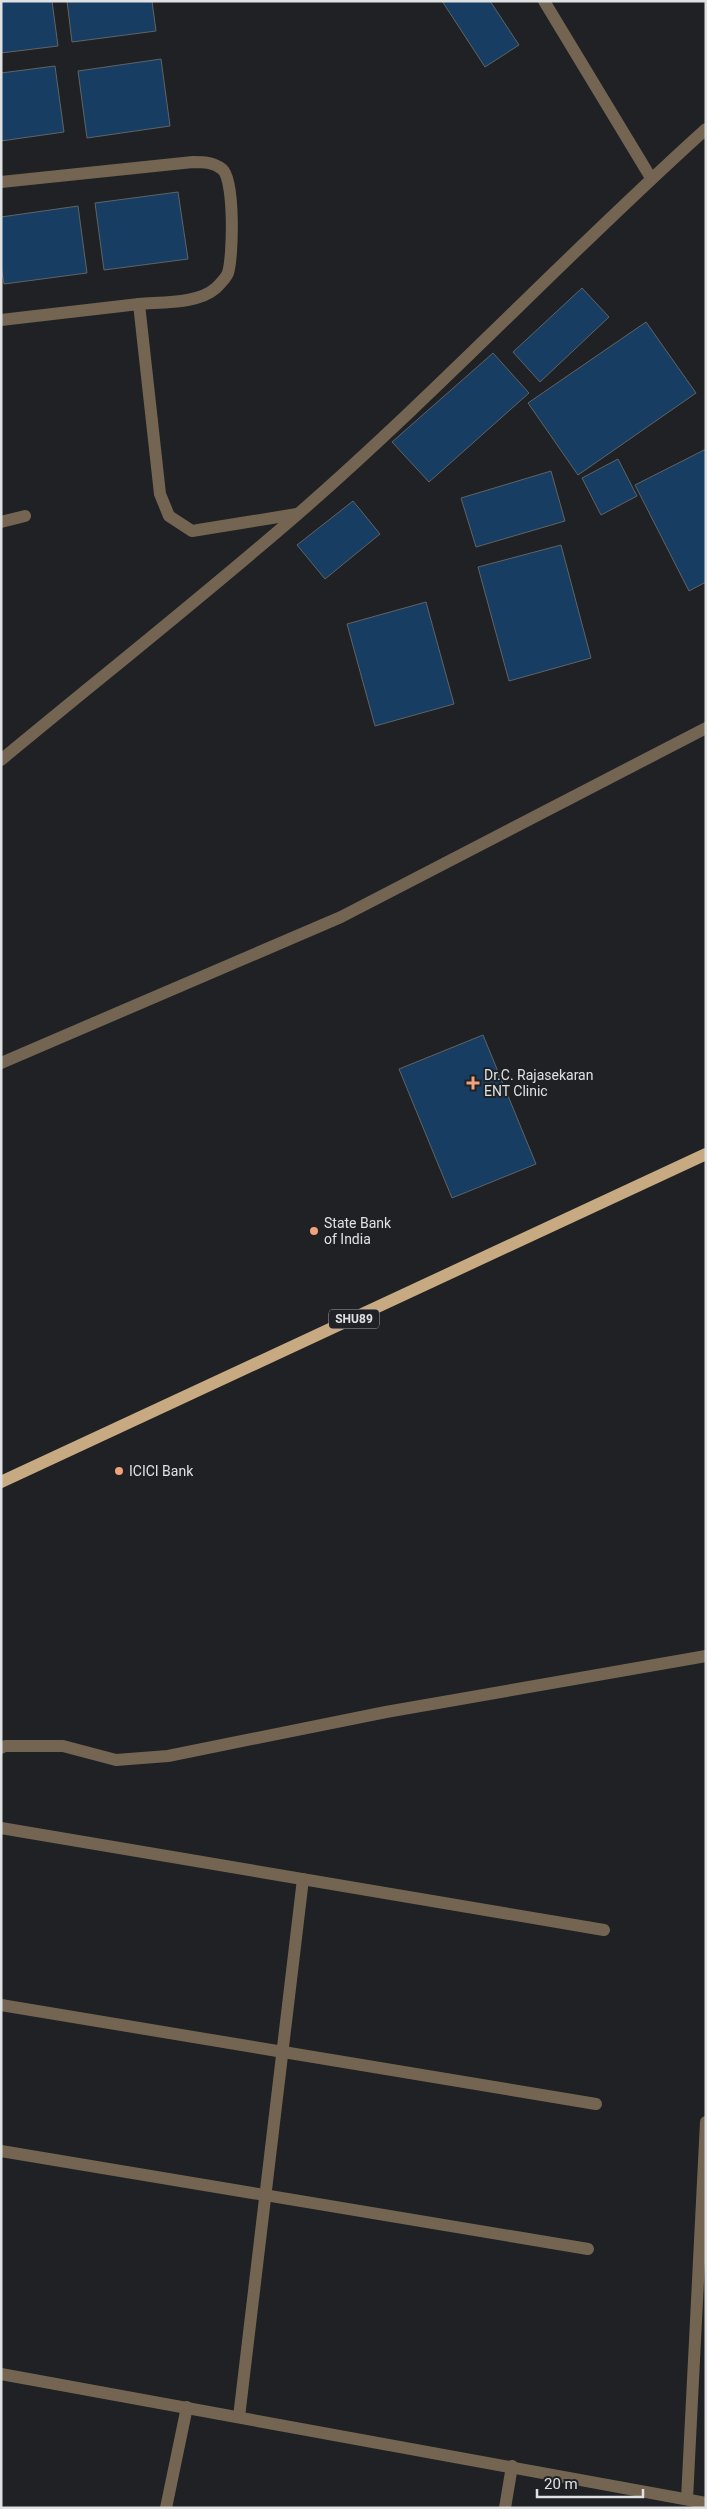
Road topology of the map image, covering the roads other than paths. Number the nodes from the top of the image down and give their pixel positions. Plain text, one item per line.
1 (549, 3) edge
2 (706, 129) edge
3 (651, 178) junction
4 (1, 182) edge
5 (139, 304) junction
6 (1, 320) edge
7 (298, 514) junction
8 (25, 516) dead end
9 (1, 522) edge
10 (706, 728) edge
11 (1, 760) edge
12 (1, 1063) edge
13 (706, 1154) edge
14 (1, 1482) edge
15 (706, 1656) edge
16 (1, 1748) edge
17 (1, 1828) edge
18 (303, 1879) junction
19 (604, 1930) dead end
20 (1, 2005) edge
21 (282, 2050) junction
22 (596, 2104) dead end
23 (706, 2122) edge
24 (1, 2151) edge
25 (264, 2195) junction
26 (588, 2249) dead end
27 (1, 2374) edge
28 (187, 2407) junction
29 (239, 2416) junction
30 (512, 2466) junction
31 (687, 2499) junction
32 (706, 2503) edge
33 (166, 2508) edge
34 (505, 2508) edge

1 - 3 street
2 - 3 street
3 - 7 street
4 - 5 street
5 - 6 street
5 - 7 street
7 - 11 street
8 - 9 street
10 - 12 street
13 - 14 main road, SHU89
15 - 16 street
17 - 18 street
18 - 19 street
18 - 21 street
20 - 21 street
21 - 22 street
21 - 25 street
23 - 31 street
24 - 25 street
25 - 26 street
25 - 29 street
27 - 28 street
28 - 29 street
28 - 33 street
29 - 30 street
30 - 31 street
30 - 34 street
31 - 32 street

